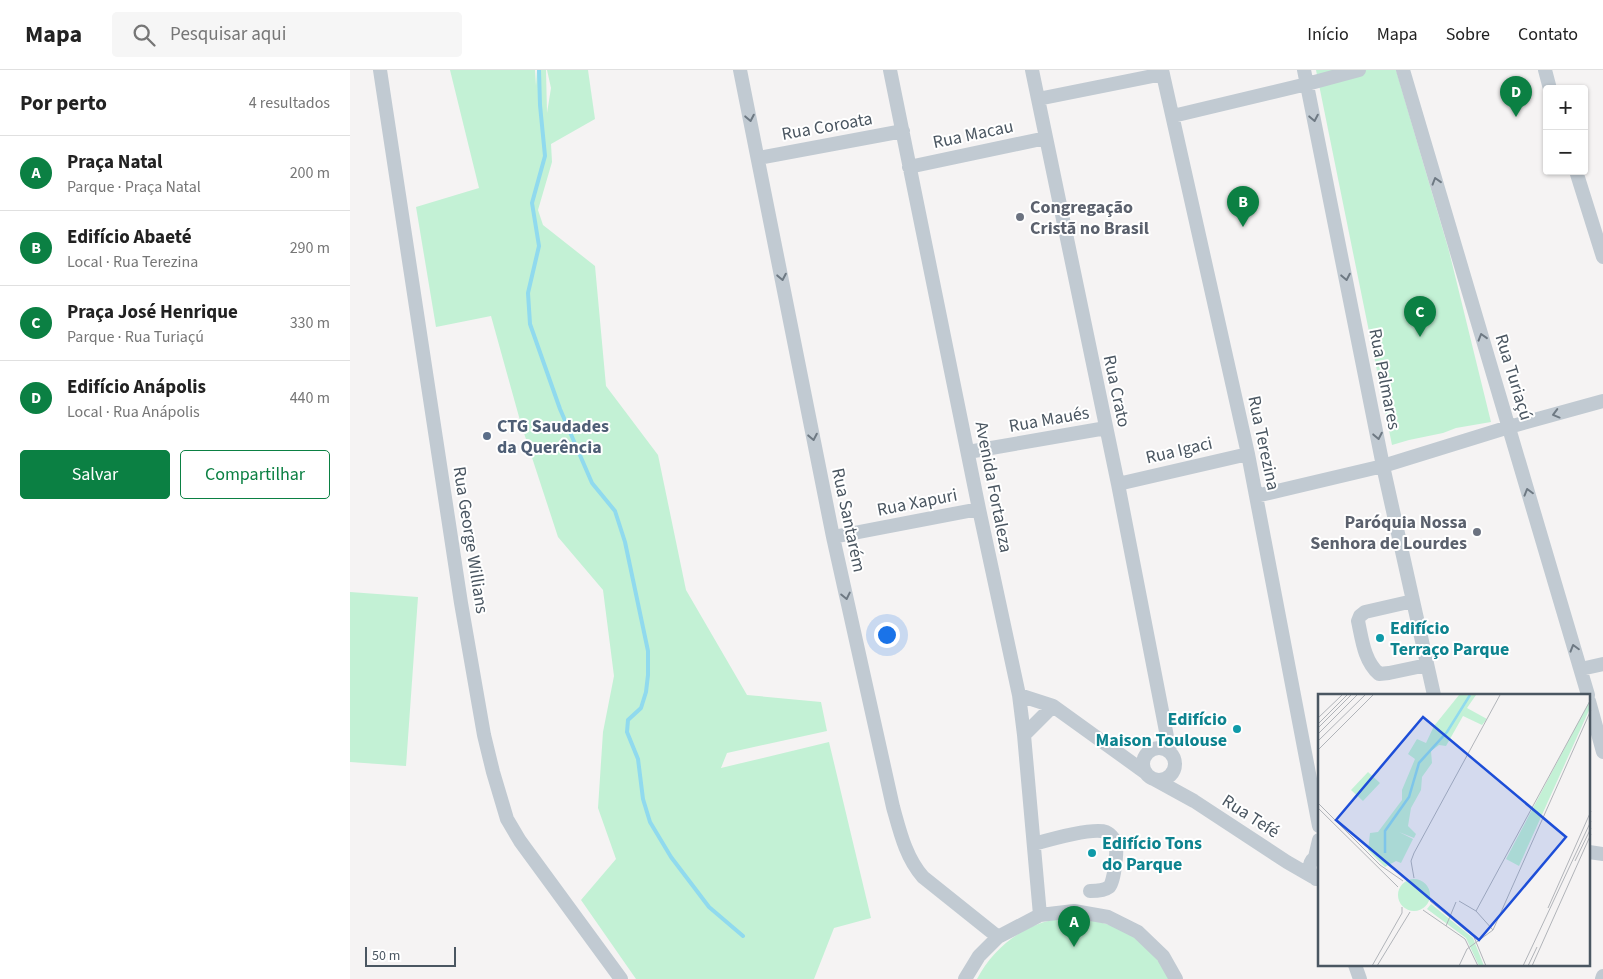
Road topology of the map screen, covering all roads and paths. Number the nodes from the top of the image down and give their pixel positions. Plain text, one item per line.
1 (380, 70) edge
2 (740, 70) edge
3 (890, 70) edge
4 (1032, 70) edge
5 (1304, 70) edge
6 (1359, 70) edge
7 (1403, 70) edge
8 (1545, 70) edge
9 (1163, 72) edge
10 (1307, 84) junction
11 (1549, 85) edge
12 (1038, 99) junction
13 (1173, 116) junction
14 (903, 132) junction
15 (1046, 138) junction
16 (758, 158) junction
17 (909, 167) junction
18 (1577, 175) edge
19 (1603, 257) edge
20 (1603, 401) edge
21 (1509, 427) junction
22 (1106, 428) junction
23 (968, 452) junction
24 (1248, 454) junction
25 (1384, 466) junction
26 (1118, 484) junction
27 (1256, 496) junction
28 (979, 509) junction
29 (833, 537) junction
30 (1413, 601) junction
31 (1603, 664) edge
32 (1427, 665) junction
33 (1581, 670) junction
34 (1434, 694) edge
35 (1588, 694) edge
36 (1019, 695) junction
37 (1590, 705) edge
38 (1053, 706) junction
39 (1163, 720) junction
40 (1024, 735) junction
41 (1148, 752) junction
42 (1170, 752) junction
43 (1603, 752) edge
44 (1120, 753) junction
45 (1174, 769) junction
46 (1150, 776) junction
47 (1194, 801) junction
48 (1318, 821) edge
49 (1034, 844) junction
50 (1318, 844) edge
51 (1590, 852) edge
52 (1603, 854) edge
53 (1315, 858) edge
54 (1287, 862) junction
55 (1318, 880) edge
56 (1090, 891) dead end
57 (1040, 916) junction
58 (998, 937) junction
59 (1355, 966) edge
60 (621, 979) edge
61 (965, 979) edge
62 (1176, 979) edge
63 (1360, 979) edge

1 - 60 street, Rua George Willians
2 -> 16 street, Rua Santarém
3 - 14 street, Avenida Fortaleza
4 - 12 street, Rua Crato
5 - 10 street, Rua Palmares
6 - 10 street
21 -> 7 street, Rua Turiaçú
8 - 11 street
9 - 12 street
9 - 13 street, Rua Terezina
10 - 13 street
10 -> 25 street, Rua Palmares
12 - 15 street, Rua Crato
13 - 24 street, Rua Terezina
14 - 16 street, Rua Coroata
14 - 17 street, Avenida Fortaleza
15 - 17 street, Rua Macau
15 - 22 street, Rua Crato
16 -> 29 street, Rua Santarém
17 - 23 street, Avenida Fortaleza
18 - 19 street
20 -> 21 street
21 - 25 street
33 -> 21 street, Rua Turiaçú
22 - 23 street, Rua Maués
22 - 26 street, Rua Crato
23 - 28 street, Avenida Fortaleza
24 - 26 street, Rua Igaci
24 - 27 street, Rua Terezina
25 - 27 street
25 - 30 street, Rua Palmares
26 - 39 street, Rua Crato
27 - 48 street, Rua Terezina
28 - 29 street, Rua Xapuri
28 - 36 street, Avenida Fortaleza
29 -> 58 street, Rua Santarém
30 - 32 street, Rua Palmares
30 - 32 street
31 - 33 street
32 - 34 street, Rua Palmares
33 - 35 street, Rua Turiaçú
36 - 38 street, Rua Tefé
36 - 40 street, Avenida Fortaleza
37 - 43 street
38 - 40 street
38 - 44 street, Rua Tefé
39 - 41 street
39 - 42 street, Rua Crato
40 - 49 street, Avenida Fortaleza
41 - 42 street
41 - 44 street
41 - 46 street
42 - 45 street
44 - 46 street, Rua Tefé
45 - 46 street
45 - 47 street, Rua Tefé
46 - 47 street, Rua Tefé
47 - 54 street, Rua Tefé
49 - 56 street
49 - 57 street, Avenida Fortaleza
50 - 53 street
51 - 52 street
53 - 54 street, Rua Tefé
53 - 55 street
54 - 55 street, Rua Tefé
57 - 58 street
57 - 62 street
58 - 61 street
59 - 63 street

